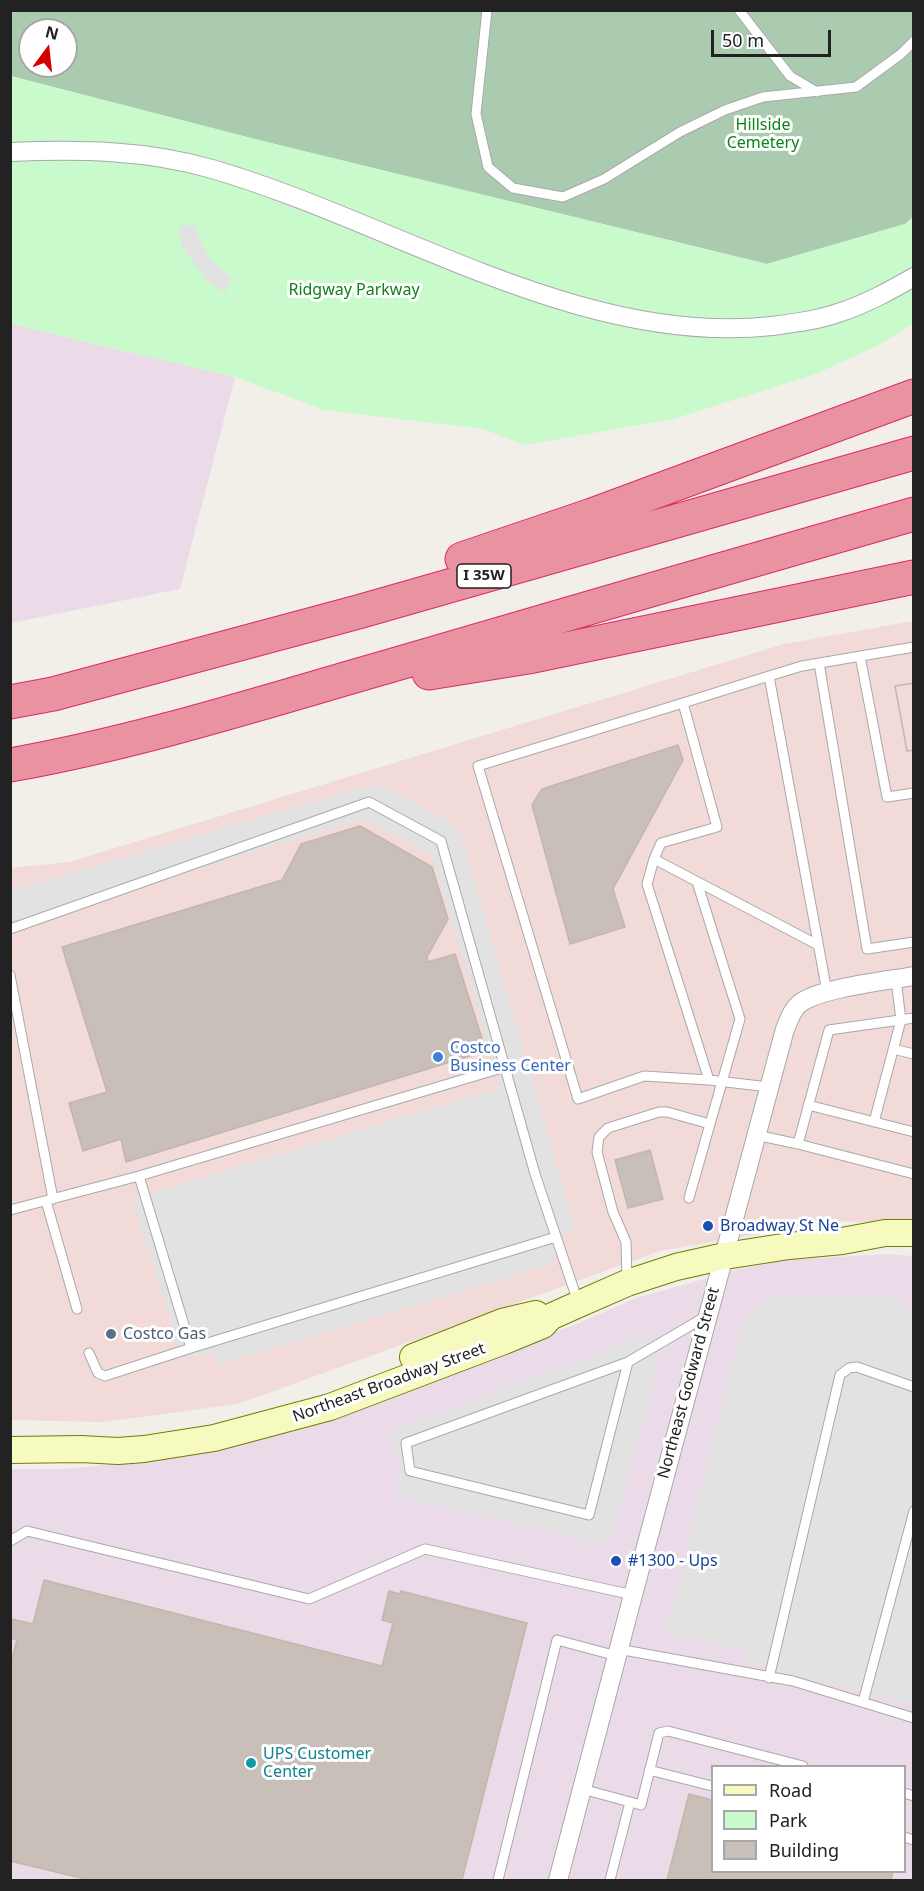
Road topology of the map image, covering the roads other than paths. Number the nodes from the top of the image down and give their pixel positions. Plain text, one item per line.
1 (487, 10) edge
2 (739, 10) edge
3 (914, 41) edge
4 (817, 92) junction
5 (10, 152) edge
6 (914, 277) edge
7 (914, 396) edge
8 (914, 453) edge
9 (914, 514) edge
10 (914, 577) edge
11 (914, 647) edge
12 (860, 656) junction
13 (819, 663) junction
14 (769, 676) junction
15 (53, 694) junction
16 (286, 696) junction
17 (10, 702) edge
18 (683, 703) junction
19 (10, 765) edge
20 (914, 793) edge
21 (654, 859) junction
22 (697, 882) junction
23 (10, 929) edge
24 (914, 942) edge
25 (818, 945) junction
26 (10, 975) edge
27 (905, 978) edge
28 (827, 992) junction
29 (914, 1018) edge
30 (901, 1020) junction
31 (893, 1049) junction
32 (914, 1054) edge
33 (505, 1067) junction
34 (709, 1080) junction
35 (722, 1083) junction
36 (769, 1087) junction
37 (808, 1106) junction
38 (874, 1122) junction
39 (711, 1124) junction
40 (914, 1132) edge
41 (756, 1135) junction
42 (798, 1144) junction
43 (914, 1174) edge
44 (139, 1176) junction
45 (690, 1198) dead end
46 (49, 1200) junction
47 (10, 1210) edge
48 (914, 1233) edge
49 (556, 1237) junction
50 (842, 1241) junction
51 (914, 1249) edge
52 (725, 1256) junction
53 (627, 1283) junction
54 (579, 1304) junction
55 (77, 1309) dead end
56 (708, 1316) junction
57 (191, 1348) junction
58 (89, 1353) dead end
59 (628, 1362) junction
60 (914, 1386) edge
61 (10, 1450) edge
62 (914, 1511) edge
63 (10, 1541) edge
64 (633, 1595) junction
65 (617, 1652) junction
66 (769, 1677) junction
67 (862, 1702) junction
68 (914, 1718) edge
69 (796, 1765) edge
70 (649, 1770) junction
71 (711, 1786) edge
72 (582, 1789) junction
73 (630, 1802) junction
74 (498, 1881) edge
75 (558, 1881) edge
76 (610, 1881) edge

1 - 4 lane
2 - 4 lane
3 - 4 lane
5 - 6 street
7 - 15 highway
8 - 15 highway, I 35W
9 - 16 highway
10 - 16 highway
11 - 12 lane
12 - 13 lane
12 - 20 lane
13 - 14 lane
13 - 24 lane
14 - 18 lane
14 - 25 lane
15 - 17 highway, I 35W
16 - 19 highway
18 - 21 lane
18 - 34 lane
21 - 22 lane
21 - 34 lane
22 - 25 lane
22 - 35 lane
23 - 33 lane
25 - 28 lane
26 - 46 lane
27 - 28 street, Northeast Godward Street
27 - 30 lane
28 - 36 street, Northeast Godward Street
29 - 30 lane
30 - 31 lane
30 - 37 lane
31 - 32 lane
31 - 38 lane
33 - 44 lane
33 - 49 lane
34 - 35 lane
35 - 36 lane
35 - 39 lane
36 - 41 street, Northeast Godward Street
37 - 38 lane
37 - 42 lane
38 - 40 lane
39 - 45 lane
39 - 53 lane
41 - 42 lane
41 - 52 street, Northeast Godward Street
42 - 43 lane
44 - 46 lane
44 - 57 lane
46 - 47 lane
46 - 55 lane
48 - 50 main road, Northeast Broadway Street
49 - 54 lane
49 - 57 lane
50 - 51 main road, Northeast Broadway Street
50 - 52 main road, Northeast Broadway Street
52 - 53 main road, Northeast Broadway Street
52 - 56 street, Northeast Godward Street
53 - 54 main road, Northeast Broadway Street
54 - 61 main road, Northeast Broadway Street
56 - 59 lane
56 - 64 street, Northeast Godward Street
57 - 58 lane
59 - 59 lane
60 - 66 lane
62 - 67 lane
63 - 64 lane
64 - 65 street, Northeast Godward Street
65 - 66 lane
65 - 72 street, Northeast Godward Street
65 - 74 lane
66 - 67 lane
67 - 68 lane
69 - 70 lane
70 - 71 lane
70 - 73 lane
72 - 73 lane
72 - 75 street, Northeast Godward Street
73 - 76 lane

